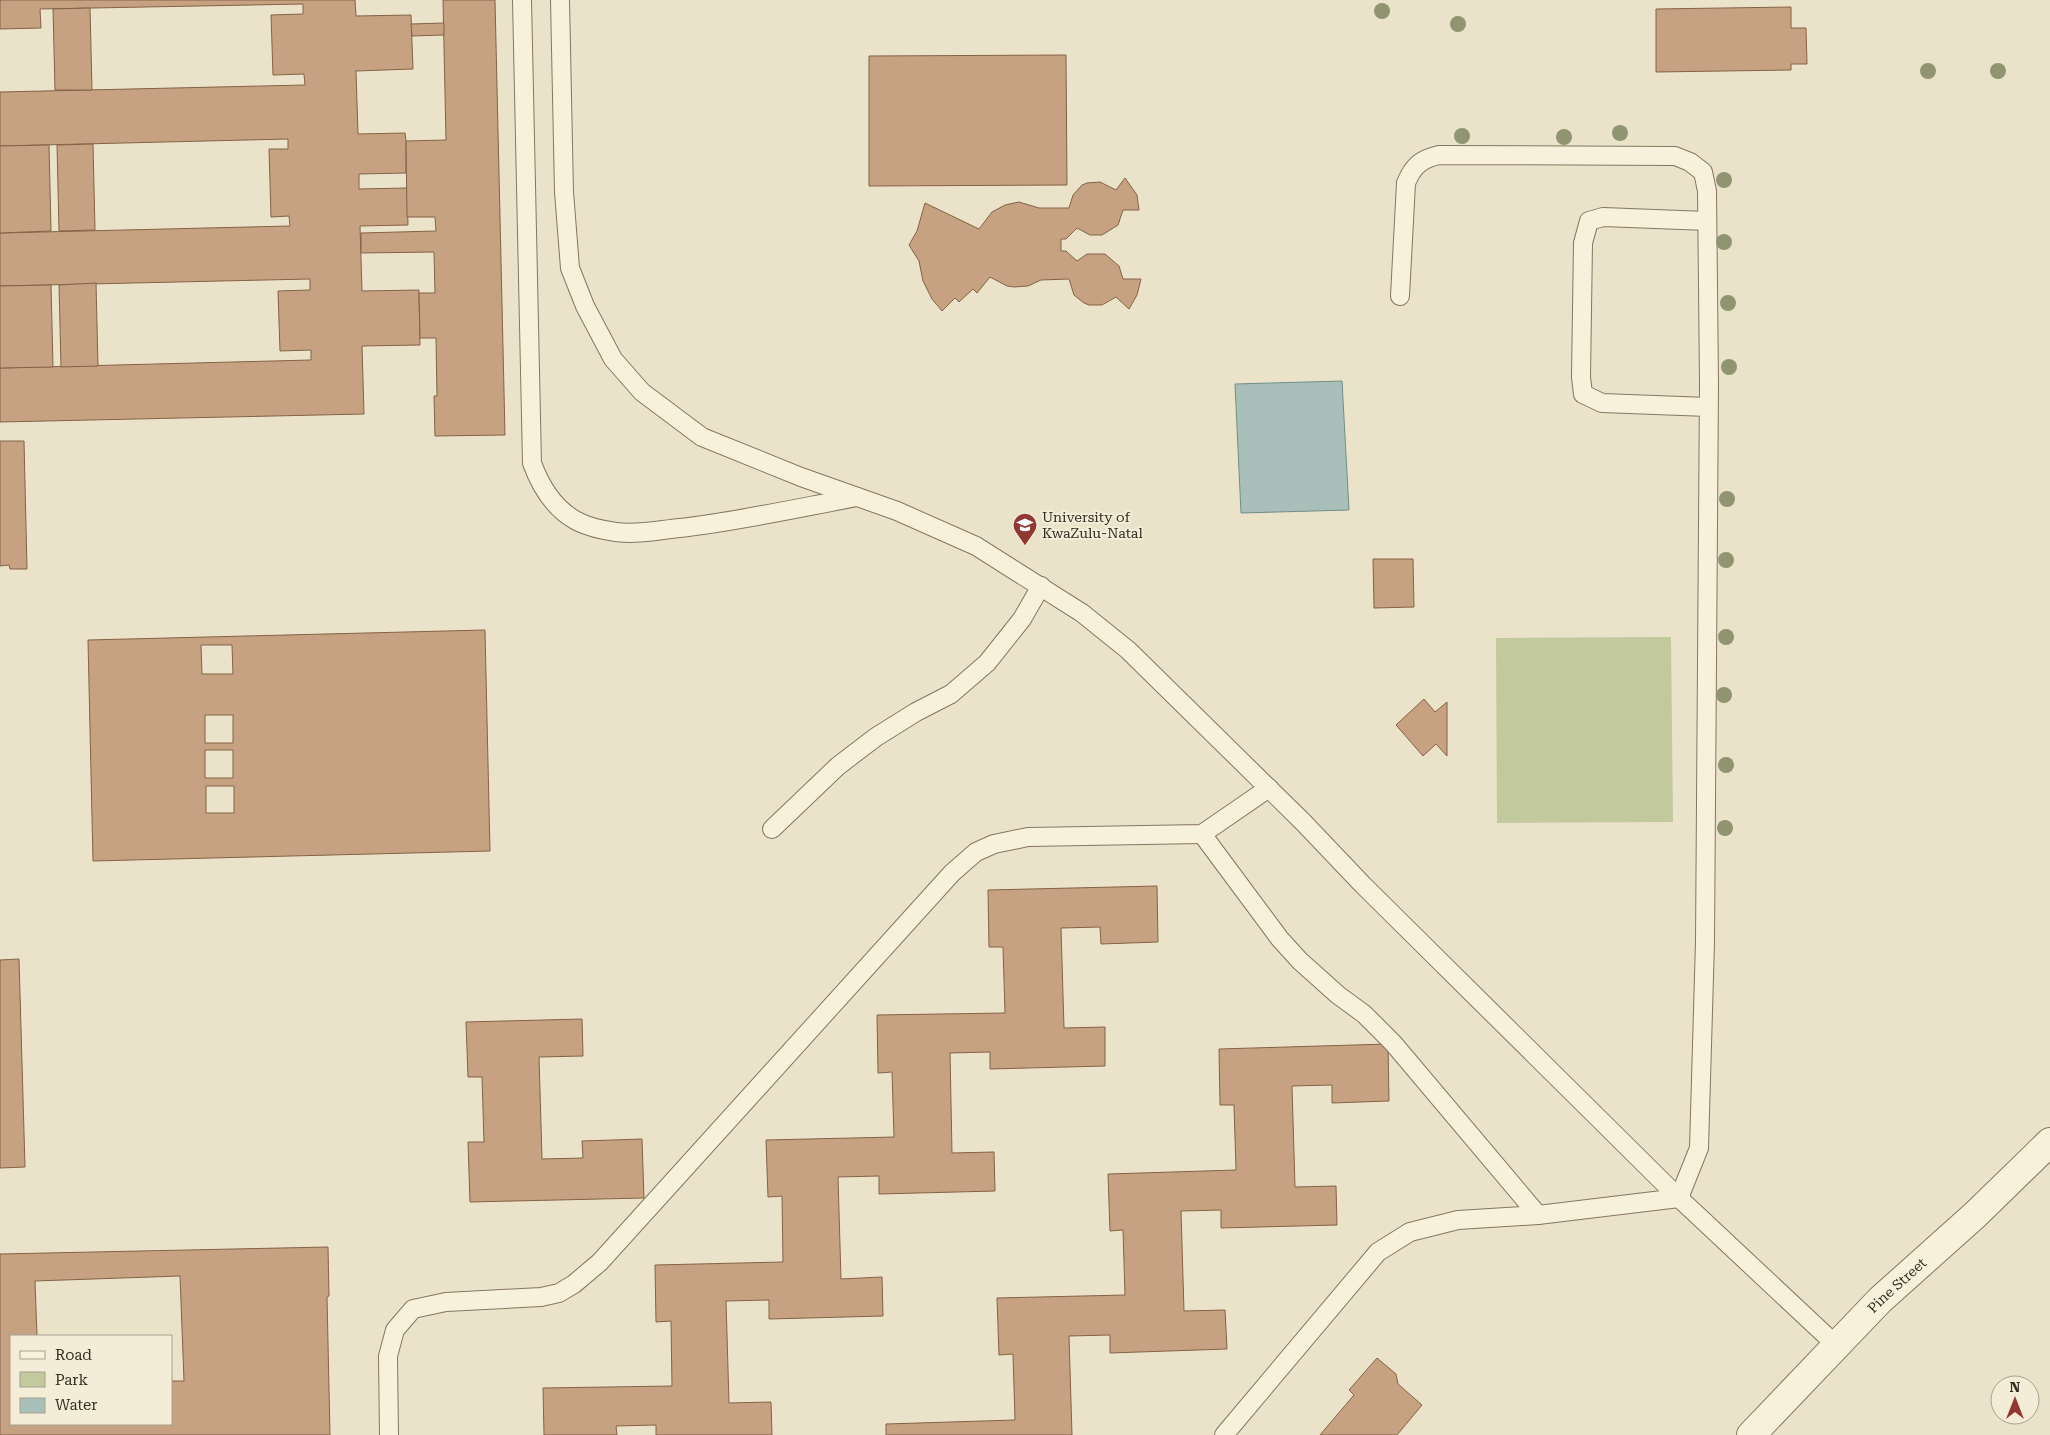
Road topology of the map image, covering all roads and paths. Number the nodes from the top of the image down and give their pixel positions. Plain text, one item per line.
1 (522, 0) edge
2 (560, 0) edge
3 (1707, 221) junction
4 (1400, 296) dead end
5 (1708, 407) junction
6 (858, 497) junction
7 (1041, 586) junction
8 (1269, 788) junction
9 (772, 829) dead end
10 (1202, 834) junction
11 (2050, 1142) edge
12 (1679, 1198) junction
13 (1538, 1215) junction
14 (1836, 1346) junction
15 (389, 1435) edge
16 (1224, 1435) edge
17 (1750, 1435) edge

1 - 6 lane
2 - 6 lane
3 - 4 lane
3 - 5 lane
3 - 5 lane
5 - 12 lane
6 - 7 lane
7 - 8 lane
7 - 9 lane
8 - 10 lane
8 - 12 lane
10 - 13 lane
10 - 15 lane
11 - 14 street, Pine Street
12 - 13 lane
12 - 14 lane
13 - 16 lane
14 - 17 street, Pine Street

